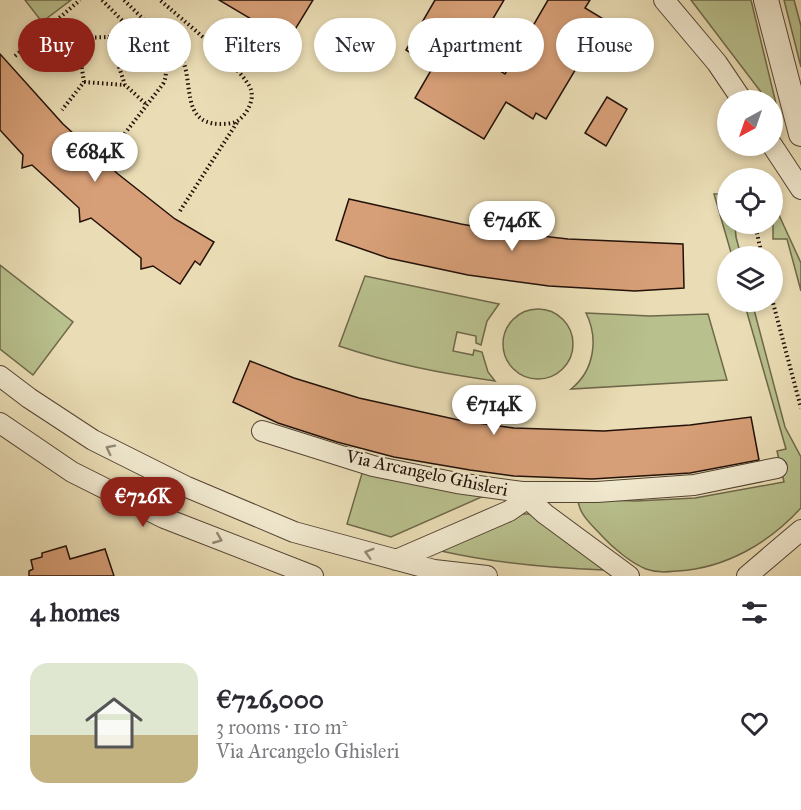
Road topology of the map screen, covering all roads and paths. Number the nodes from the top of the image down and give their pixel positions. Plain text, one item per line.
1 (80, 0) edge
2 (102, 0) edge
3 (124, 0) edge
4 (160, 0) edge
5 (664, 0) edge
6 (766, 0) edge
7 (60, 18) edge
8 (120, 18) edge
9 (18, 54) edge
10 (15, 56) dead end
11 (82, 72) edge
12 (121, 72) edge
13 (166, 72) edge
14 (84, 82) junction
15 (125, 85) junction
16 (735, 90) edge
17 (147, 105) junction
18 (62, 110) dead end
19 (239, 121) junction
20 (801, 134) edge
21 (109, 154) dead end
22 (779, 156) edge
23 (801, 189) edge
24 (180, 211) dead end
25 (775, 312) edge
26 (0, 376) edge
27 (801, 408) edge
28 (0, 423) edge
29 (262, 431) dead end
30 (777, 468) dead end
31 (528, 492) junction
32 (801, 530) edge
33 (396, 560) junction
34 (434, 573) edge
35 (313, 576) edge
36 (488, 576) edge
37 (629, 576) edge
38 (747, 576) edge

1 - 7 path
2 - 8 path
3 - 19 path
4 - 19 path
5 - 16 street
6 - 20 street
9 - 10 path
11 - 14 path
12 - 15 path
13 - 17 path
14 - 15 path
14 - 18 path
15 - 17 path
17 - 21 path
19 - 24 path
22 - 23 street
25 - 27 path
33 -> 26 street
28 -> 35 street
29 - 31 street, Via Arcangelo Ghisleri
30 - 31 street, Via Arcangelo Ghisleri
31 - 33 street, Via Arcangelo Ghisleri
31 - 37 street, Via Arcangelo Ghisleri
32 - 38 street
33 - 34 street
34 - 36 street

